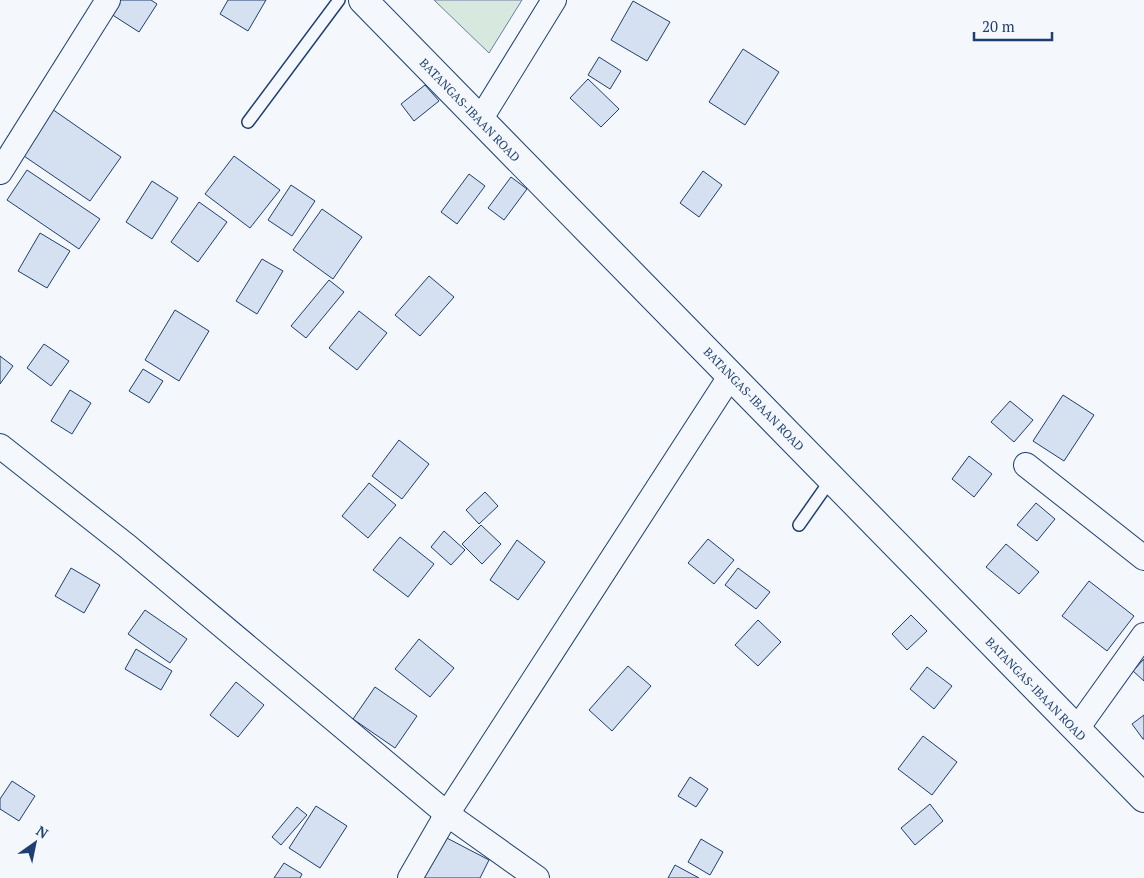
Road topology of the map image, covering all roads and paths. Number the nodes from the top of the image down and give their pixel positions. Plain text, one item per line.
1 (108, 0) edge
2 (339, 0) edge
3 (363, 0) edge
4 (554, 0) edge
5 (480, 120) junction
6 (248, 122) dead end
7 (0, 172) edge
8 (731, 376) junction
9 (0, 446) edge
10 (1026, 465) dead end
11 (832, 478) junction
12 (799, 525) dead end
13 (1144, 558) edge
14 (1144, 635) edge
15 (1076, 730) junction
16 (1144, 798) edge
17 (446, 814) junction
18 (410, 878) edge
19 (537, 878) edge

1 - 7 street
2 - 6 lane
3 - 5 main road, BATANGAS-IBAAN ROAD
4 - 5 street
5 - 8 main road, BATANGAS-IBAAN ROAD
8 - 11 main road, BATANGAS-IBAAN ROAD
8 - 17 street
9 - 17 street
10 - 13 street
11 - 12 lane
11 - 15 main road, BATANGAS-IBAAN ROAD
14 - 15 street
15 - 16 main road, BATANGAS-IBAAN ROAD
17 - 18 street
17 - 19 street

